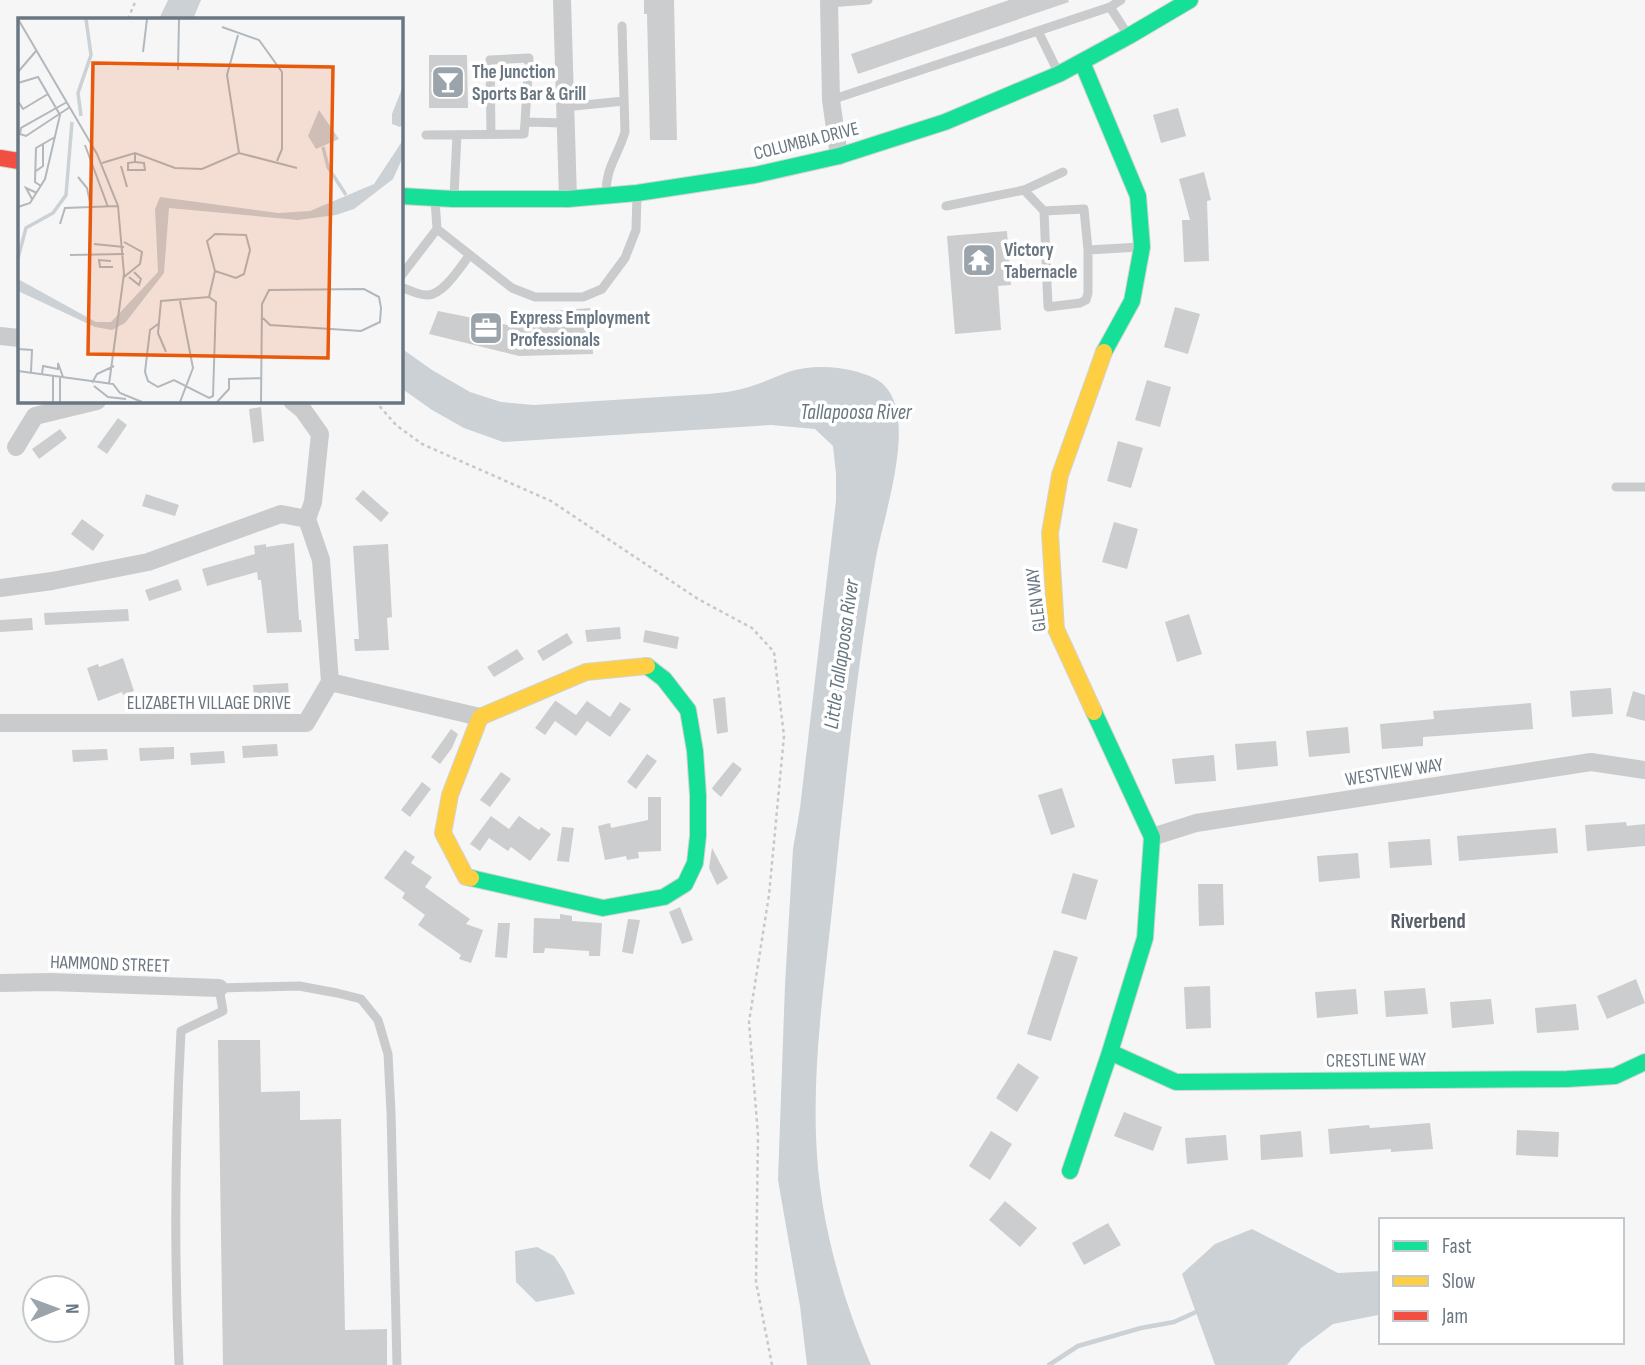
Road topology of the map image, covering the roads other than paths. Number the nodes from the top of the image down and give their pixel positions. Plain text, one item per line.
1 (562, 0) edge
2 (868, 0) edge
3 (1121, 0) edge
4 (1190, 0) edge
5 (829, 2) edge
6 (1110, 7) junction
7 (622, 26) dead end
8 (1038, 31) junction
9 (1129, 36) junction
10 (1082, 62) junction
11 (1059, 74) junction
12 (831, 100) junction
13 (624, 101) junction
14 (564, 115) junction
15 (525, 122) junction
16 (491, 134) junction
17 (426, 135) dead end
18 (457, 135) junction
19 (839, 156) junction
20 (1063, 172) dead end
21 (1024, 190) junction
22 (637, 193) junction
23 (402, 196) edge
24 (606, 196) junction
25 (435, 198) junction
26 (453, 199) junction
27 (568, 199) junction
28 (946, 206) dead end
29 (1044, 211) junction
30 (437, 229) junction
31 (1142, 247) junction
32 (1088, 250) junction
33 (469, 256) junction
34 (402, 275) edge
35 (402, 287) edge
36 (0, 336) edge
37 (18, 338) edge
38 (93, 402) edge
39 (293, 402) edge
40 (16, 447) dead end
41 (1616, 487) dead end
42 (1645, 487) edge
43 (307, 519) junction
44 (0, 588) edge
45 (330, 682) junction
46 (480, 717) junction
47 (0, 723) edge
48 (1645, 770) edge
49 (1152, 837) junction
50 (0, 983) edge
51 (219, 988) junction
52 (1110, 1052) junction
53 (1645, 1062) edge
54 (1069, 1171) dead end
55 (179, 1365) edge
56 (397, 1365) edge

1 - 14 street
2 - 5 lane
3 - 6 lane
4 - 9 street, COLUMBIA DRIVE
5 - 12 street
6 - 8 lane
6 - 9 lane
7 - 13 lane
8 - 11 lane
8 - 12 lane
9 - 10 street, COLUMBIA DRIVE
10 - 11 street, COLUMBIA DRIVE
10 - 31 street, GLEN WAY
11 - 19 street, COLUMBIA DRIVE
12 - 19 street
13 - 14 lane
13 - 24 lane
14 - 15 lane
14 - 27 street
15 - 16 lane
15 - 16 lane
16 - 18 lane
17 - 18 lane
18 - 26 lane
19 - 22 street, COLUMBIA DRIVE
20 - 21 lane
21 - 28 lane
21 - 29 lane
22 - 24 street, COLUMBIA DRIVE
22 - 33 lane
23 - 25 street, COLUMBIA DRIVE
24 - 27 street, COLUMBIA DRIVE
25 - 26 street, COLUMBIA DRIVE
25 - 30 lane
26 - 27 street, COLUMBIA DRIVE
29 - 32 lane
29 - 32 lane
30 - 33 lane
30 - 34 lane
31 - 32 lane
31 - 49 street, GLEN WAY
33 - 35 lane
36 - 37 street
38 - 40 street
39 - 43 street
41 - 42 lane
43 - 44 street
43 - 45 street
45 - 46 street
45 - 47 street, ELIZABETH VILLAGE DRIVE
46 - 46 street
48 - 49 street, WESTVIEW WAY
49 - 52 street, GLEN WAY
50 - 51 street, HAMMOND STREET
51 - 55 lane
51 - 56 lane
52 - 53 street, CRESTLINE WAY
52 - 54 street, GLEN WAY

